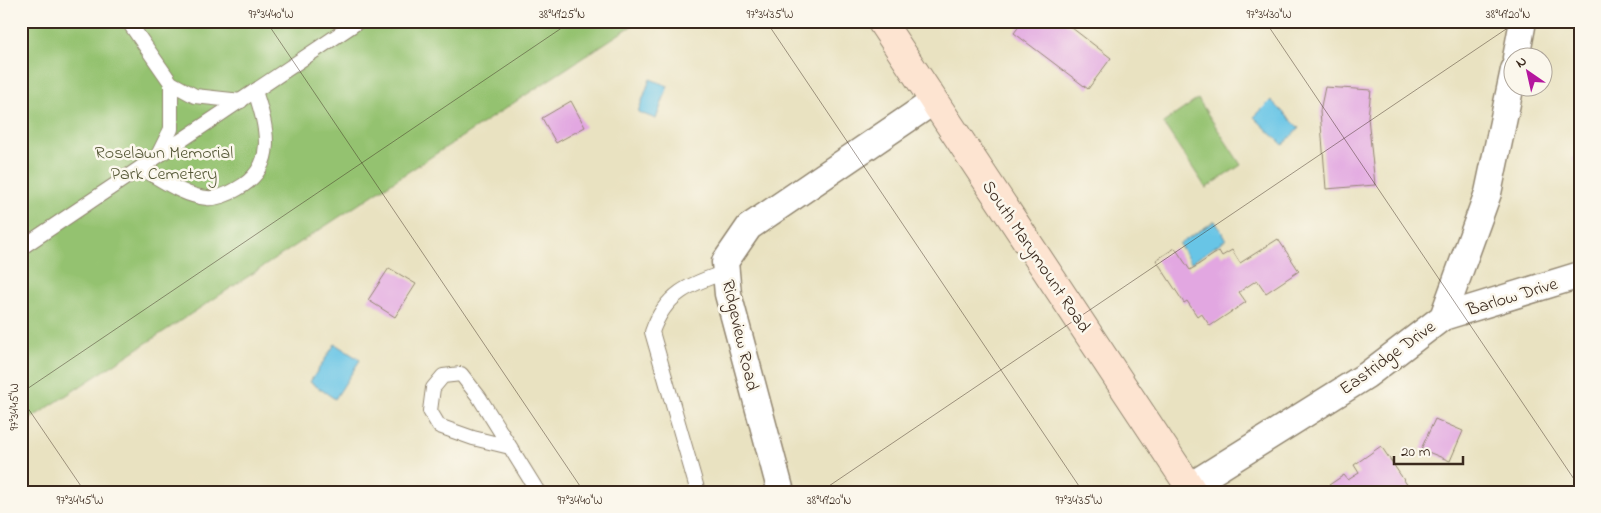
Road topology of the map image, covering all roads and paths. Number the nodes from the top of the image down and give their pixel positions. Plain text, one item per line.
1 (128, 21) edge
2 (359, 21) edge
3 (881, 21) edge
4 (1524, 21) edge
5 (1518, 48) edge
6 (171, 83) junction
7 (255, 91) junction
8 (1508, 98) edge
9 (241, 101) junction
10 (934, 101) junction
11 (158, 156) junction
12 (141, 168) junction
13 (21, 248) edge
14 (726, 272) junction
15 (1580, 275) edge
16 (1443, 317) junction
17 (510, 447) junction
18 (1192, 489) edge
19 (538, 492) edge
20 (698, 492) edge
21 (780, 492) edge

1 - 6 lane
2 - 7 lane
3 - 10 street, South Marymount Road
4 - 5 street
6 - 9 lane
6 - 11 lane
7 - 9 lane
7 - 12 lane
8 - 16 street, Eastridge Drive
9 - 11 lane
10 - 14 street, Ridgeview Road
10 - 18 street, South Marymount Road
11 - 12 lane
12 - 13 lane
14 - 20 lane
14 - 21 street, Ridgeview Road
15 - 16 street, Barlow Drive
16 - 18 street, Eastridge Drive
17 - 17 lane
17 - 19 lane

